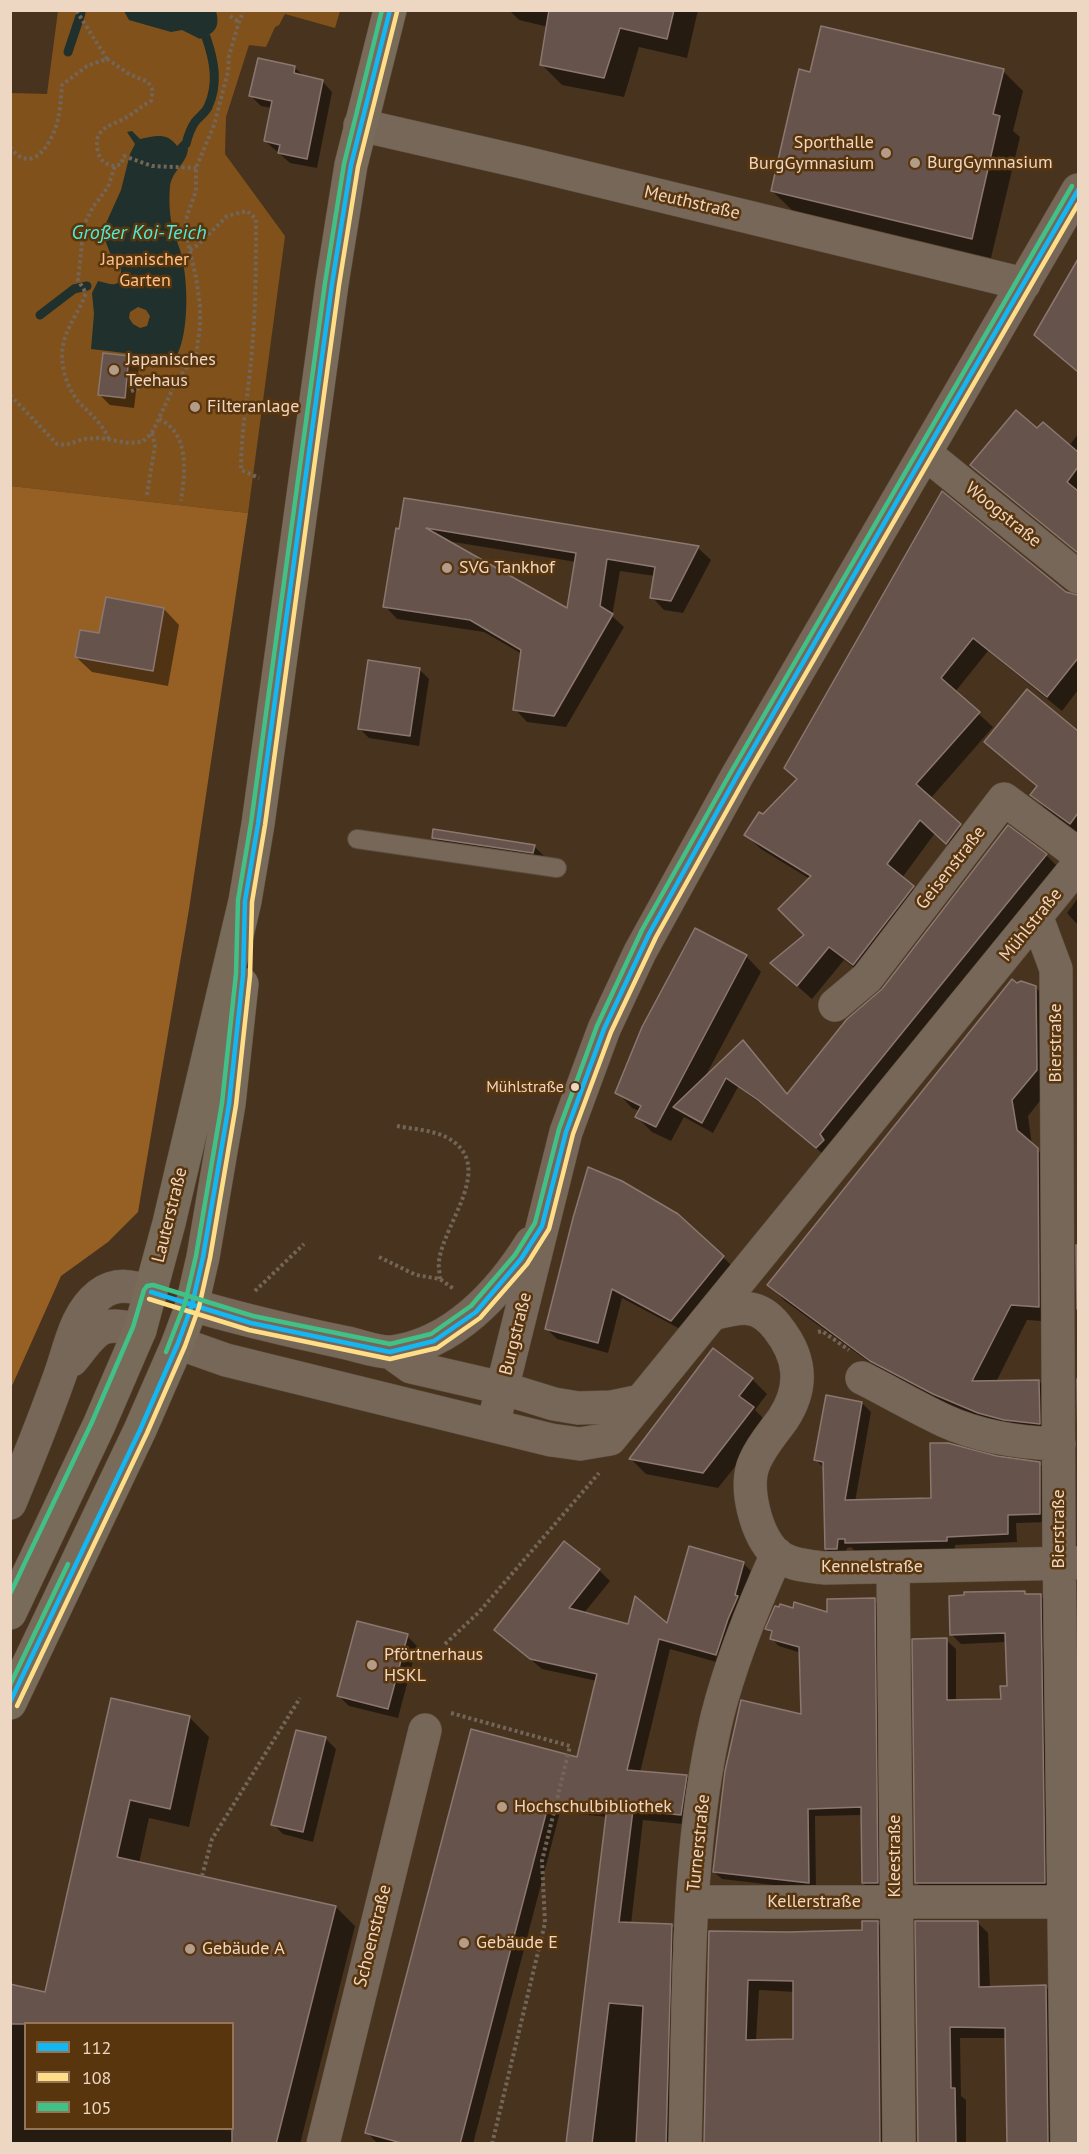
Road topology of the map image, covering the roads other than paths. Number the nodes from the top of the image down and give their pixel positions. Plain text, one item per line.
1 (390, 10) edge
2 (360, 125) junction
3 (1078, 190) edge
4 (1024, 284) junction
5 (926, 454) junction
6 (1078, 577) edge
7 (357, 839) dead end
8 (1078, 854) edge
9 (1078, 865) edge
10 (557, 868) dead end
11 (245, 901) junction
12 (1037, 918) junction
13 (835, 1005) dead end
14 (1068, 1140) edge
15 (542, 1226) junction
16 (1068, 1226) edge
17 (151, 1292) junction
18 (192, 1305) junction
19 (712, 1314) junction
20 (140, 1330) junction
21 (178, 1343) junction
22 (390, 1352) junction
23 (859, 1366) road end
24 (60, 1376) junction
25 (502, 1388) junction
26 (641, 1401) junction
27 (493, 1425) junction
28 (1059, 1444) junction
29 (10, 1503) edge
30 (777, 1554) junction
31 (1069, 1563) edge
32 (893, 1568) junction
33 (10, 1613) edge
34 (10, 1703) edge
35 (433, 1720) road end
36 (693, 1902) junction
37 (896, 1902) junction
38 (1071, 1902) edge
39 (323, 2144) edge
40 (685, 2144) edge
41 (899, 2144) edge
42 (1067, 2144) edge

1 - 2 main road, Lauterstraße
2 - 4 street, Meuthstraße
2 - 11 main road, Lauterstraße
3 - 4 street, Burgstraße
4 - 5 street, Burgstraße
5 - 6 street, Woogstraße
5 - 15 street, Burgstraße
7 - 10 lane
8 - 13 street, Geisenstraße
9 - 12 street, Mühlstraße
11 - 17 main road, Lauterstraße
11 - 18 main road, Lauterstraße
12 - 14 street, Bierstraße
12 - 19 street, Mühlstraße
14 - 16 street, Bierstraße
15 - 22 street
15 - 25 street, Burgstraße
16 - 28 street, Bierstraße
17 - 18 main road
17 - 20 main road, Lauterstraße
17 - 24 street
18 - 21 main road, Lauterstraße
18 - 22 street
19 - 26 street, Mühlstraße
19 - 30 street
20 - 21 main road
20 - 24 street
20 - 33 main road, Lauterstraße
21 - 27 street, Mühlstraße
21 - 34 main road, Lauterstraße
22 - 25 street
23 - 28 street
24 - 29 street
25 - 26 street
25 - 27 street, Burgstraße
26 - 27 street, Mühlstraße
28 - 31 street, Bierstraße
30 - 32 street, Kennelstraße
30 - 36 street, Turnerstraße
31 - 32 street, Kennelstraße
31 - 38 street, Bierstraße
32 - 37 street, Kleestraße
35 - 39 street, Schoenstraße
36 - 37 street, Kellerstraße
36 - 40 street, Turnerstraße
37 - 38 street, Kellerstraße
37 - 41 street, Kleestraße
38 - 42 street, Bierstraße

